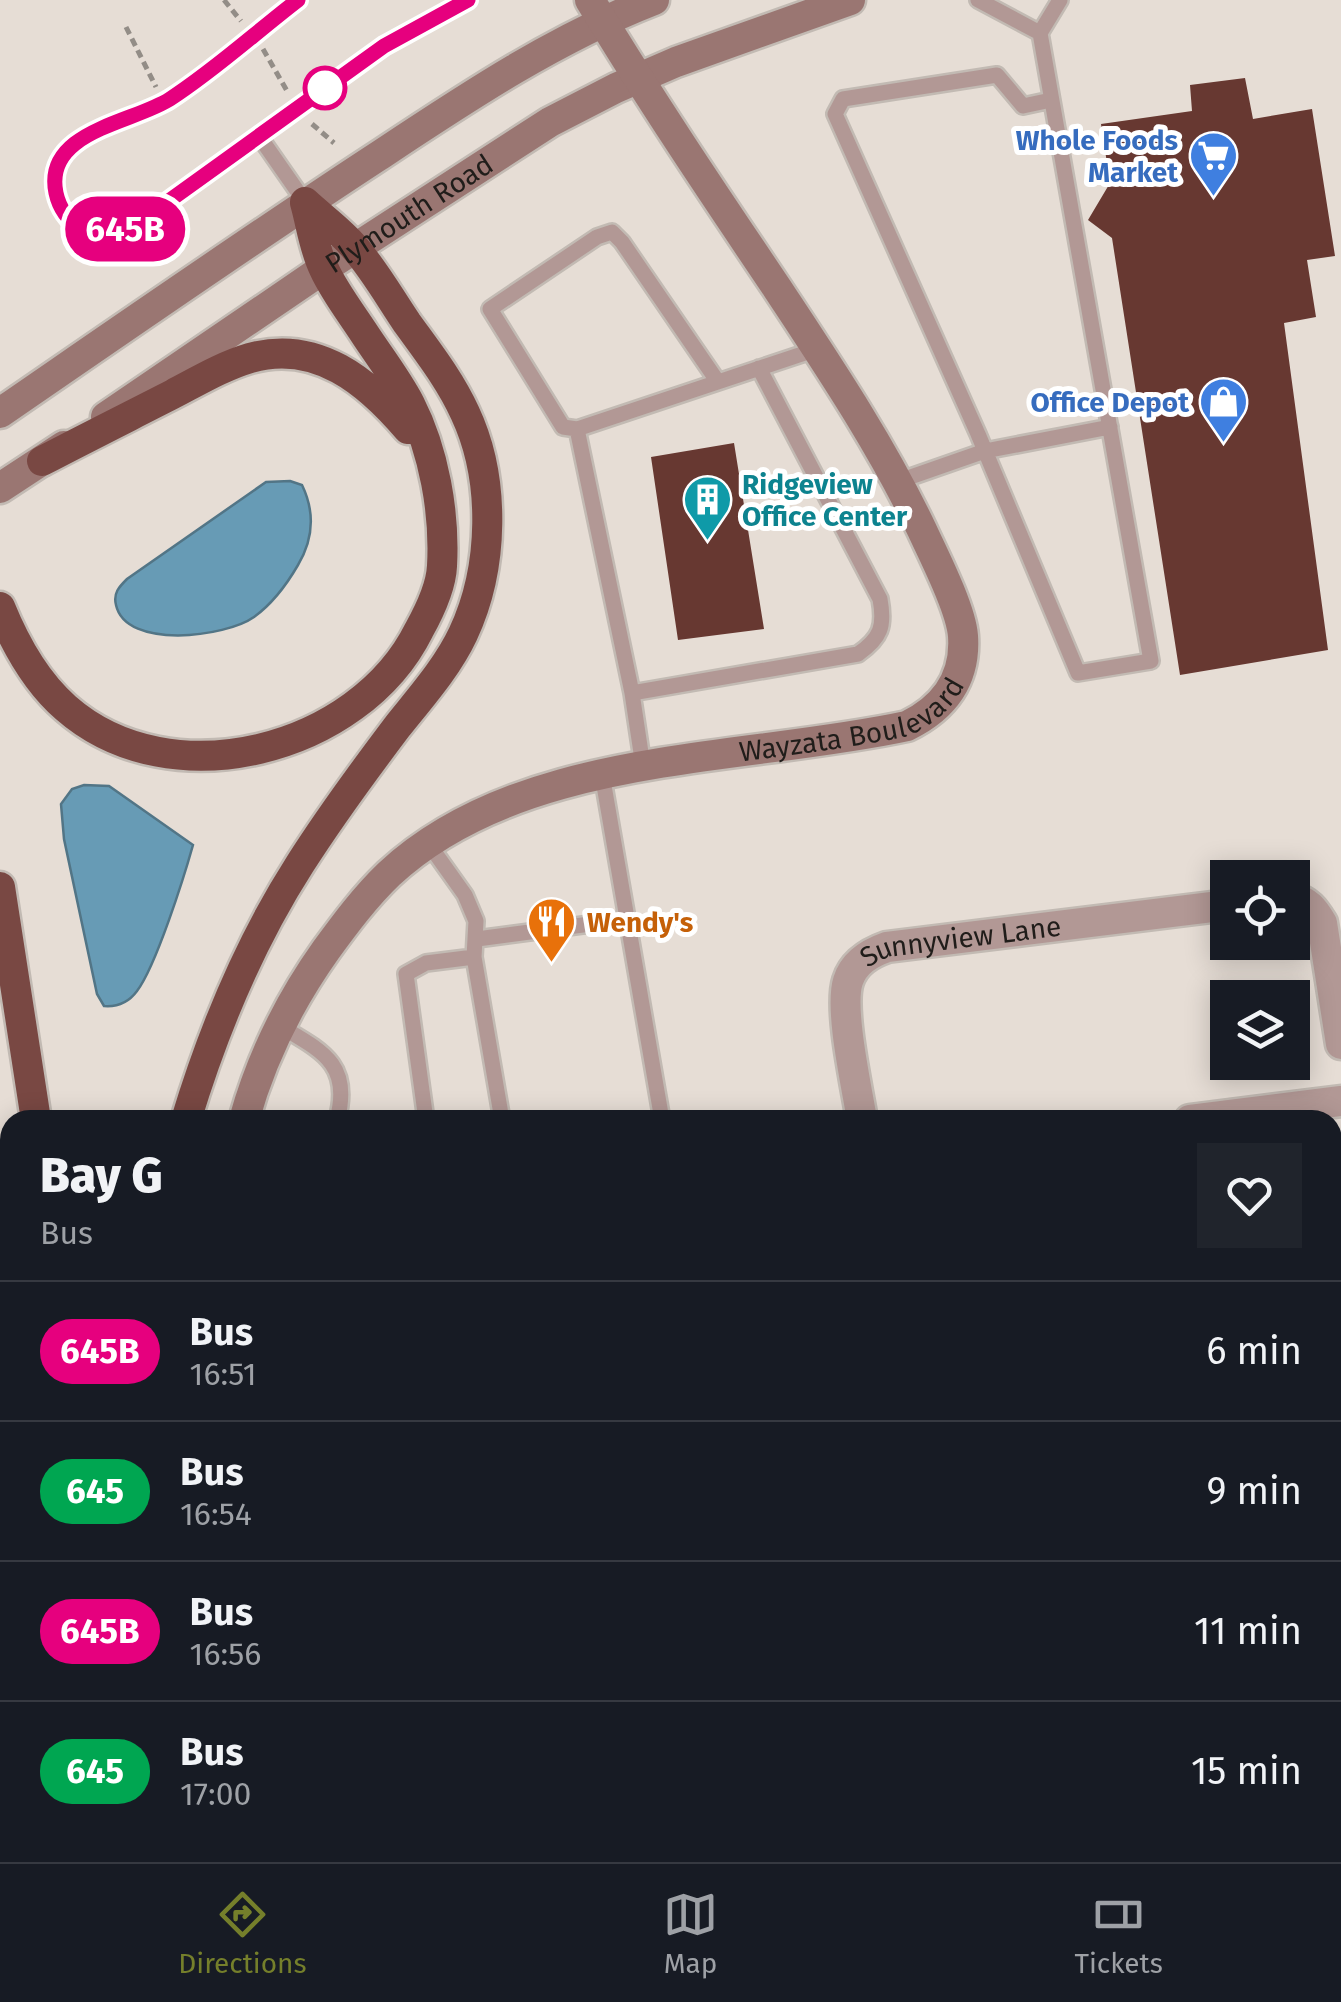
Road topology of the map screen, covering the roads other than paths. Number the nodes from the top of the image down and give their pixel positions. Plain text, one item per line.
1 (298, 0) edge
2 (468, 0) edge
3 (654, 0) edge
4 (850, 0) edge
5 (978, 0) edge
6 (1060, 0) edge
7 (596, 10) edge
8 (1040, 33) junction
9 (638, 78) junction
10 (1052, 100) junction
11 (259, 136) junction
12 (305, 202) junction
13 (355, 248) junction
14 (323, 269) junction
15 (817, 348) junction
16 (759, 368) junction
17 (718, 382) junction
18 (0, 413) edge
19 (577, 428) junction
20 (1110, 428) junction
21 (985, 451) junction
22 (428, 453) junction
23 (42, 460) junction
24 (899, 482) junction
25 (0, 488) edge
26 (0, 607) edge
27 (632, 693) junction
28 (643, 766) junction
29 (602, 774) junction
30 (428, 843) junction
31 (0, 887) edge
32 (1310, 906) edge
33 (1210, 907) edge
34 (628, 919) junction
35 (477, 939) junction
36 (474, 956) junction
37 (280, 1026) junction
38 (1341, 1044) edge
39 (1341, 1100) edge
40 (34, 1110) edge
41 (189, 1110) edge
42 (247, 1110) edge
43 (338, 1110) edge
44 (424, 1110) edge
45 (500, 1110) edge
46 (660, 1110) edge
47 (861, 1110) edge
48 (1266, 1110) edge

1 - 11 lane
2 - 11 lane
3 - 7 main road
4 - 9 main road, Plymouth Road
5 - 8 lane
6 - 8 lane
7 - 9 main road, Wayzata Boulevard
7 - 12 main road
8 - 10 lane
9 - 13 main road, Plymouth Road
9 - 15 main road, Wayzata Boulevard
10 - 20 lane
10 - 21 lane
11 - 12 lane
12 - 13 highway
12 - 14 highway
12 - 18 main road
13 - 14 main road, Plymouth Road
13 - 41 highway
14 - 22 highway
14 - 23 main road, Plymouth Road
15 - 16 lane
15 - 24 main road, Wayzata Boulevard
16 - 17 lane
16 - 27 lane
17 - 19 lane
17 - 19 lane
19 - 27 lane
20 - 21 lane
20 - 21 lane
21 - 24 lane
22 - 23 highway
22 - 26 highway
23 - 25 main road, Plymouth Road
24 - 28 main road, Wayzata Boulevard
27 - 28 lane
28 - 29 main road, Wayzata Boulevard
29 - 30 main road, Wayzata Boulevard
29 - 34 lane
30 - 35 lane
30 - 37 main road, Wayzata Boulevard
31 - 40 highway
32 - 38 street
33 - 47 street, Sunnyview Lane
34 - 35 lane
34 - 46 lane
35 - 36 lane
36 - 44 lane
36 - 45 lane
37 - 42 main road, Wayzata Boulevard
37 - 43 lane
39 - 48 street

